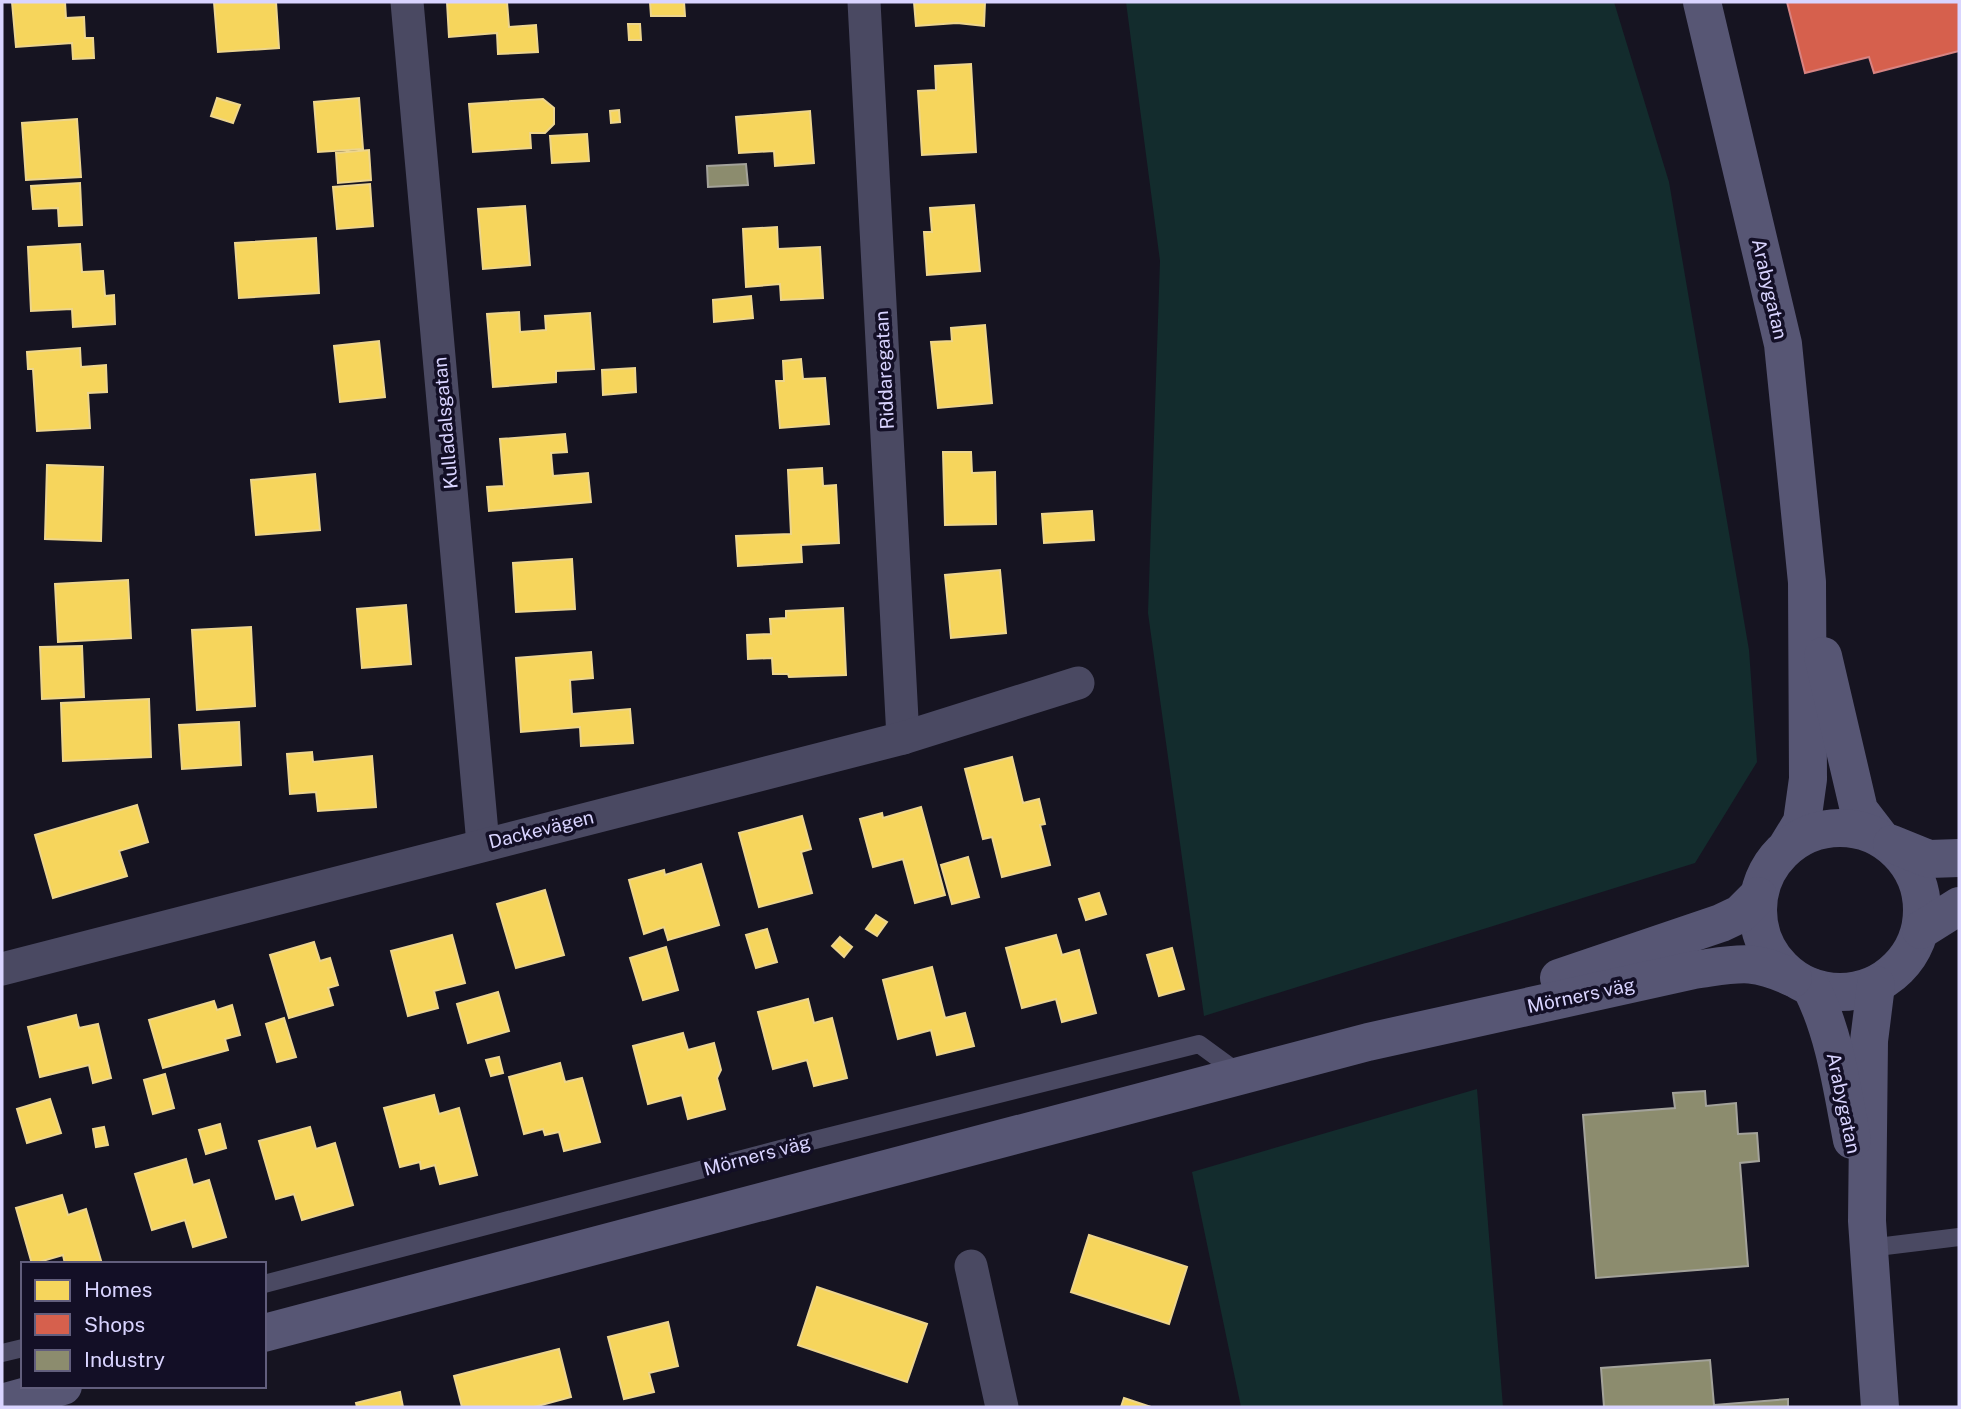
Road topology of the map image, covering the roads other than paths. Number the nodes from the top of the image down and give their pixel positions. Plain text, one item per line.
1 (407, 2) edge
2 (864, 2) edge
3 (1702, 2) edge
4 (1807, 582) junction
5 (1078, 684) dead end
6 (903, 738) junction
7 (1886, 840) junction
8 (483, 844) junction
9 (1788, 845) junction
10 (1959, 858) edge
11 (1758, 895) junction
12 (1959, 906) edge
13 (1921, 930) junction
14 (2, 969) edge
15 (1802, 983) junction
16 (1876, 985) junction
17 (1368, 1042) junction
18 (1242, 1076) junction
19 (1868, 1235) junction
20 (1959, 1237) edge
21 (971, 1266) dead end
22 (266, 1283) edge
23 (266, 1332) edge
24 (21, 1348) edge
25 (2, 1353) edge
26 (55, 1388) edge
27 (2, 1402) edge
28 (1002, 1407) edge
29 (1880, 1407) edge

1 - 8 street, Kulladalsgatan
2 - 6 street, Riddaregatan
3 - 4 main road, Arabygatan
4 - 7 main road, Arabygatan
4 - 9 main road, Arabygatan
5 - 6 street, Dackevägen
6 - 8 street, Dackevägen
7 - 9 main road
7 - 10 main road
7 - 13 main road
8 - 14 street, Dackevägen
9 - 11 main road
11 - 15 main road
11 - 17 main road, Mörners väg
12 - 13 main road
13 - 16 main road
15 - 16 main road
15 - 17 main road, Mörners väg
15 - 19 main road, Arabygatan
16 - 19 main road, Arabygatan
17 - 18 main road, Mörners väg
18 - 22 lane, Mörners väg
18 - 23 main road, Mörners väg
19 - 20 lane
19 - 29 main road, Arabygatan
21 - 28 street
24 - 25 lane
26 - 27 main road

